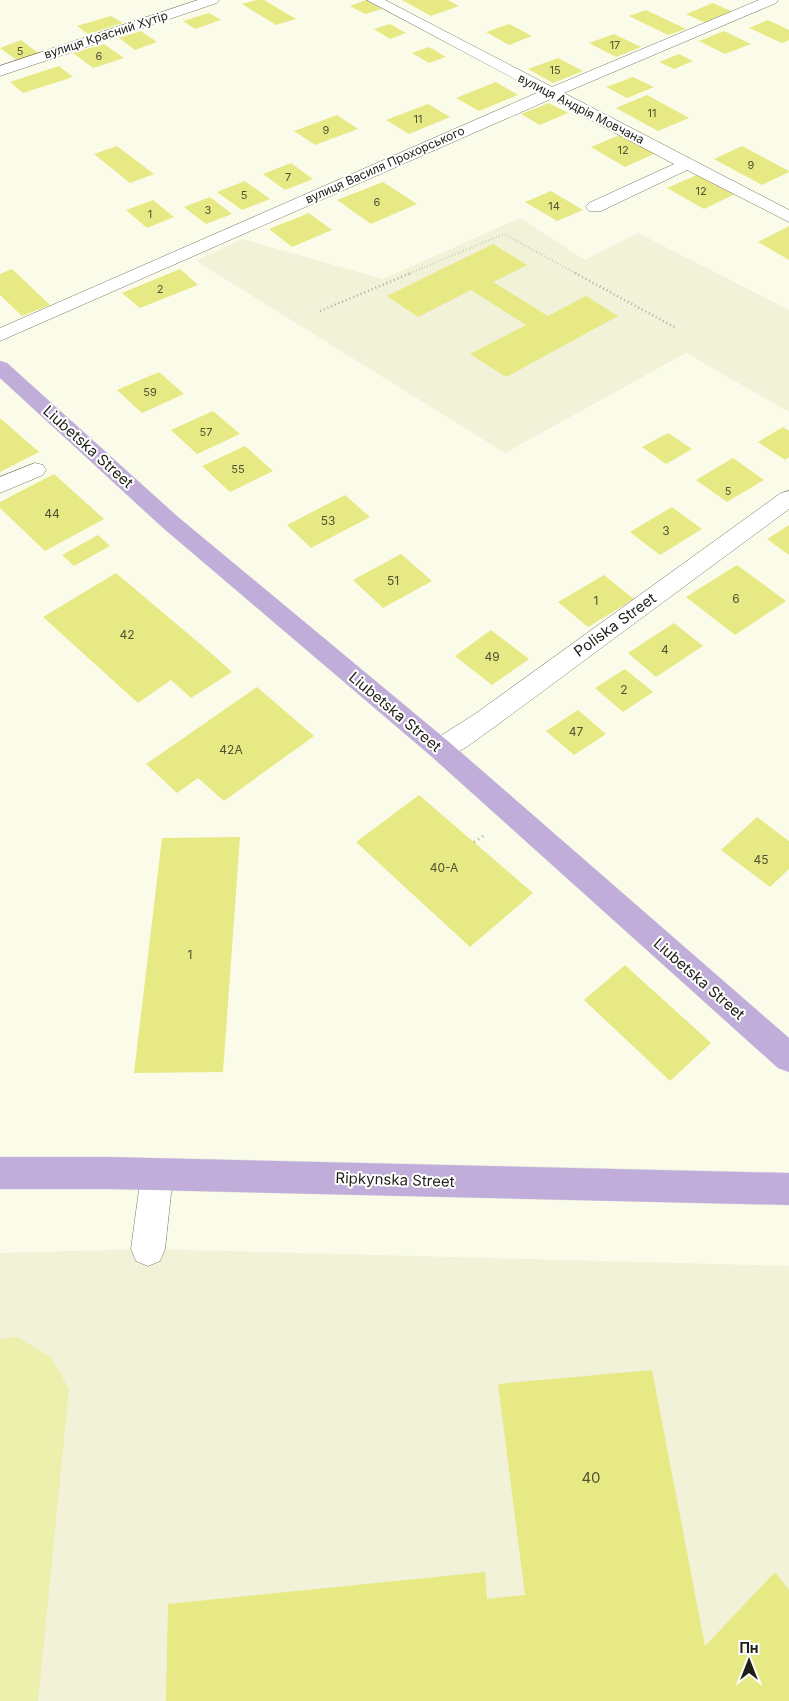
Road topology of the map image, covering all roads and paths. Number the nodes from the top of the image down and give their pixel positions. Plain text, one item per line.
1 (212, 0) edge
2 (374, 0) edge
3 (771, 0) edge
4 (0, 71) edge
5 (550, 93) junction
6 (687, 164) junction
7 (595, 207) dead end
8 (789, 216) edge
9 (320, 310) dead end
10 (676, 328) dead end
11 (0, 335) edge
12 (0, 367) edge
13 (35, 470) dead end
14 (0, 486) edge
15 (789, 498) edge
16 (440, 749) junction
17 (789, 1058) edge
18 (0, 1173) edge
19 (157, 1175) junction
20 (789, 1189) edge
21 (148, 1249) dead end

1 - 4 street, вулиця Красний Хутір
2 - 5 street, вулиця Андрія Мовчана
3 - 5 street, вулиця Василя Прохорського
5 - 6 street, вулиця Андрія Мовчана
5 - 11 street, вулиця Василя Прохорського
6 - 7 street
6 - 8 street, вулиця Андрія Мовчана
9 - 10 path
12 - 16 main road, Liubetska Street
13 - 14 street
15 - 16 street, Poliska Street
16 - 17 main road, Liubetska Street
18 - 19 main road, Ripkynska Street
19 - 20 main road, Ripkynska Street
19 - 21 street

